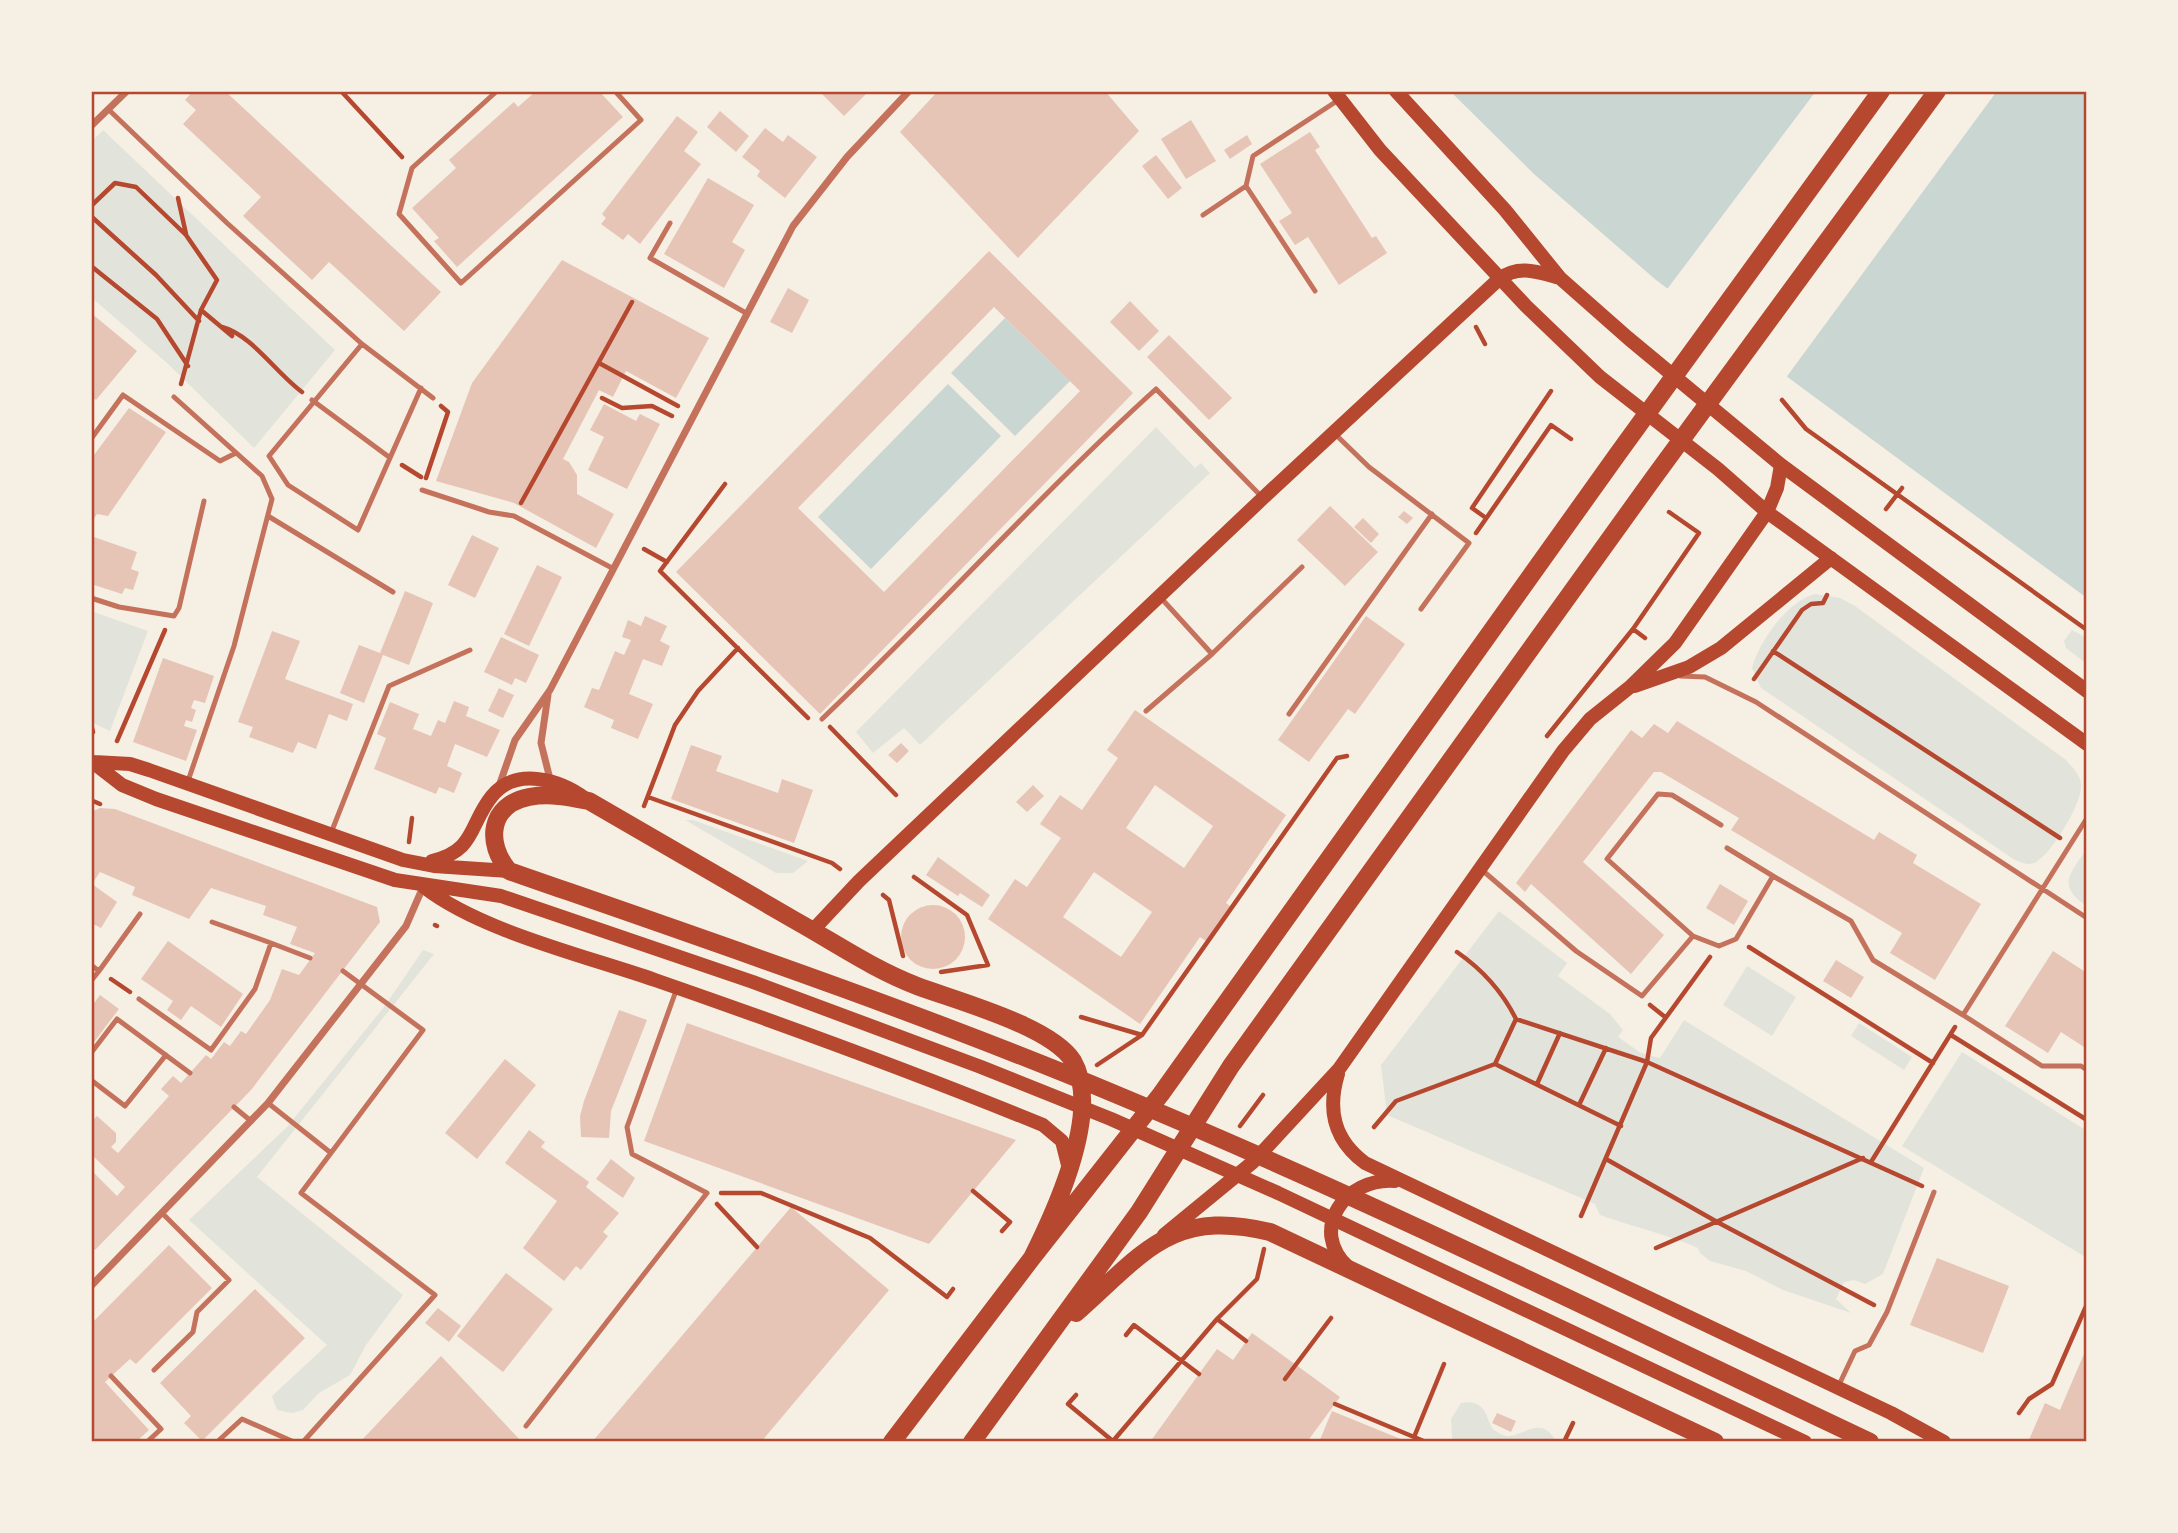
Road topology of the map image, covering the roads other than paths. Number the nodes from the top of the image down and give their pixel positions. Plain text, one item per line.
1 (127, 91) edge
2 (497, 91) edge
3 (615, 91) edge
4 (909, 91) edge
5 (1396, 91) edge
6 (1881, 91) edge
7 (1937, 91) edge
8 (1337, 95) edge
9 (108, 109) junction
10 (91, 126) edge
11 (1246, 186) junction
12 (1203, 215) dead end
13 (670, 223) dead end
14 (1560, 278) junction
15 (1499, 279) junction
16 (1315, 290) dead end
17 (746, 313) junction
18 (362, 344) junction
19 (421, 388) junction
20 (174, 397) dead end
21 (433, 398) dead end
22 (312, 400) junction
23 (1333, 433) junction
24 (91, 439) edge
25 (236, 453) junction
26 (389, 457) junction
27 (1781, 465) junction
28 (422, 490) road end
29 (1263, 498) junction
30 (204, 501) dead end
31 (1766, 512) junction
32 (1432, 514) junction
33 (268, 516) junction
34 (1469, 543) junction
35 (1477, 548) dead end
36 (1831, 558) junction
37 (1302, 567) dead end
38 (612, 568) junction
39 (393, 592) dead end
40 (1159, 596) junction
41 (91, 598) edge
42 (1421, 609) dead end
43 (470, 650) dead end
44 (1212, 654) junction
45 (1666, 675) junction
46 (1630, 687) junction
47 (550, 690) junction
48 (2087, 691) edge
49 (1146, 711) dead end
50 (1289, 713) dead end
51 (822, 719) road end
52 (2087, 744) edge
53 (92, 764) edge
54 (187, 783) junction
55 (554, 788) junction
56 (498, 790) junction
57 (2087, 818) edge
58 (1721, 825) dead end
59 (330, 835) junction
60 (1727, 848) dead end
61 (411, 856) junction
62 (1479, 869) junction
63 (509, 871) junction
64 (1773, 876) junction
65 (423, 887) junction
66 (2042, 889) junction
67 (140, 914) dead end
68 (2087, 918) edge
69 (212, 922) dead end
70 (813, 930) junction
71 (1693, 936) junction
72 (271, 943) junction
73 (310, 958) dead end
74 (91, 965) edge
75 (99, 971) junction
76 (343, 971) dead end
77 (91, 981) edge
78 (362, 983) junction
79 (677, 988) junction
80 (139, 999) dead end
81 (1963, 1015) junction
82 (91, 1053) edge
83 (166, 1055) junction
84 (1339, 1069) junction
85 (2087, 1070) edge
86 (190, 1073) dead end
87 (91, 1080) edge
88 (268, 1102) junction
89 (234, 1107) dead end
90 (251, 1121) junction
91 (331, 1153) junction
92 (1067, 1181) junction
93 (1403, 1182) junction
94 (1934, 1192) road end
95 (163, 1214) junction
96 (1158, 1240) junction
97 (1032, 1258) junction
98 (1351, 1270) junction
99 (92, 1284) edge
100 (1052, 1333) junction
101 (154, 1370) dead end
102 (111, 1376) dead end
103 (1838, 1388) junction
104 (526, 1426) dead end
105 (147, 1442) edge
106 (217, 1442) edge
107 (294, 1442) edge
108 (303, 1442) edge
109 (892, 1442) edge
110 (972, 1442) edge
111 (1715, 1442) edge
112 (1805, 1442) edge
113 (1870, 1442) edge
114 (1944, 1442) edge

1 - 9 street
2 - 3 lane
4 - 17 street
5 - 14 main road
6 - 97 main road
7 - 100 main road
8 - 11 lane
8 - 15 main road
9 - 10 street
9 - 18 lane
11 - 12 lane
11 - 16 lane
13 - 17 lane
14 - 15 main road
14 - 27 main road
15 - 23 main road
15 - 31 main road
17 - 38 street
18 - 19 lane
18 - 22 lane
19 - 21 lane
19 - 26 lane
20 - 25 lane
22 - 26 lane
22 - 26 lane
23 - 29 main road
23 - 32 lane
24 - 25 lane
25 - 33 lane
27 - 31 main road
27 - 48 main road
28 - 38 lane
29 - 40 main road
29 - 51 lane
30 - 41 lane
31 - 36 main road
31 - 46 main road
32 - 34 lane
32 - 50 lane
33 - 39 lane
33 - 54 lane
34 - 35 lane
34 - 42 lane
36 - 45 main road
36 - 52 main road
37 - 44 lane
38 - 47 street
40 - 44 lane
40 - 70 main road
43 - 59 lane
44 - 49 lane
45 - 46 main road
45 - 66 lane
46 - 62 main road
47 - 55 street
47 - 56 street
53 - 54 main road
53 - 65 main road
54 - 59 main road
55 - 56 main road
55 - 63 main road
55 - 70 main road
56 - 61 main road
57 - 66 lane
58 - 71 lane
59 - 61 main road
60 - 64 lane
61 - 63 main road
62 - 71 lane
62 - 84 main road
63 - 113 main road
64 - 71 lane
64 - 81 lane
65 - 78 street
65 - 79 main road
65 - 112 main road
66 - 68 lane
66 - 81 lane
67 - 75 lane
69 - 72 lane
70 - 92 main road
72 - 73 lane
72 - 80 lane
74 - 75 lane
75 - 77 lane
76 - 78 lane
78 - 88 street
78 - 91 lane
79 - 92 main road
79 - 104 lane
81 - 85 lane
82 - 83 lane
83 - 86 lane
83 - 87 lane
84 - 93 main road
84 - 96 main road
88 - 90 street
88 - 91 lane
89 - 90 lane
90 - 95 street
91 - 108 lane
92 - 97 main road
93 - 98 main road
93 - 103 main road
94 - 103 lane
95 - 99 street
95 - 101 lane
96 - 98 main road
96 - 100 main road
97 - 109 main road
98 - 111 main road
100 - 110 main road
102 - 105 lane
103 - 114 main road
106 - 107 lane

